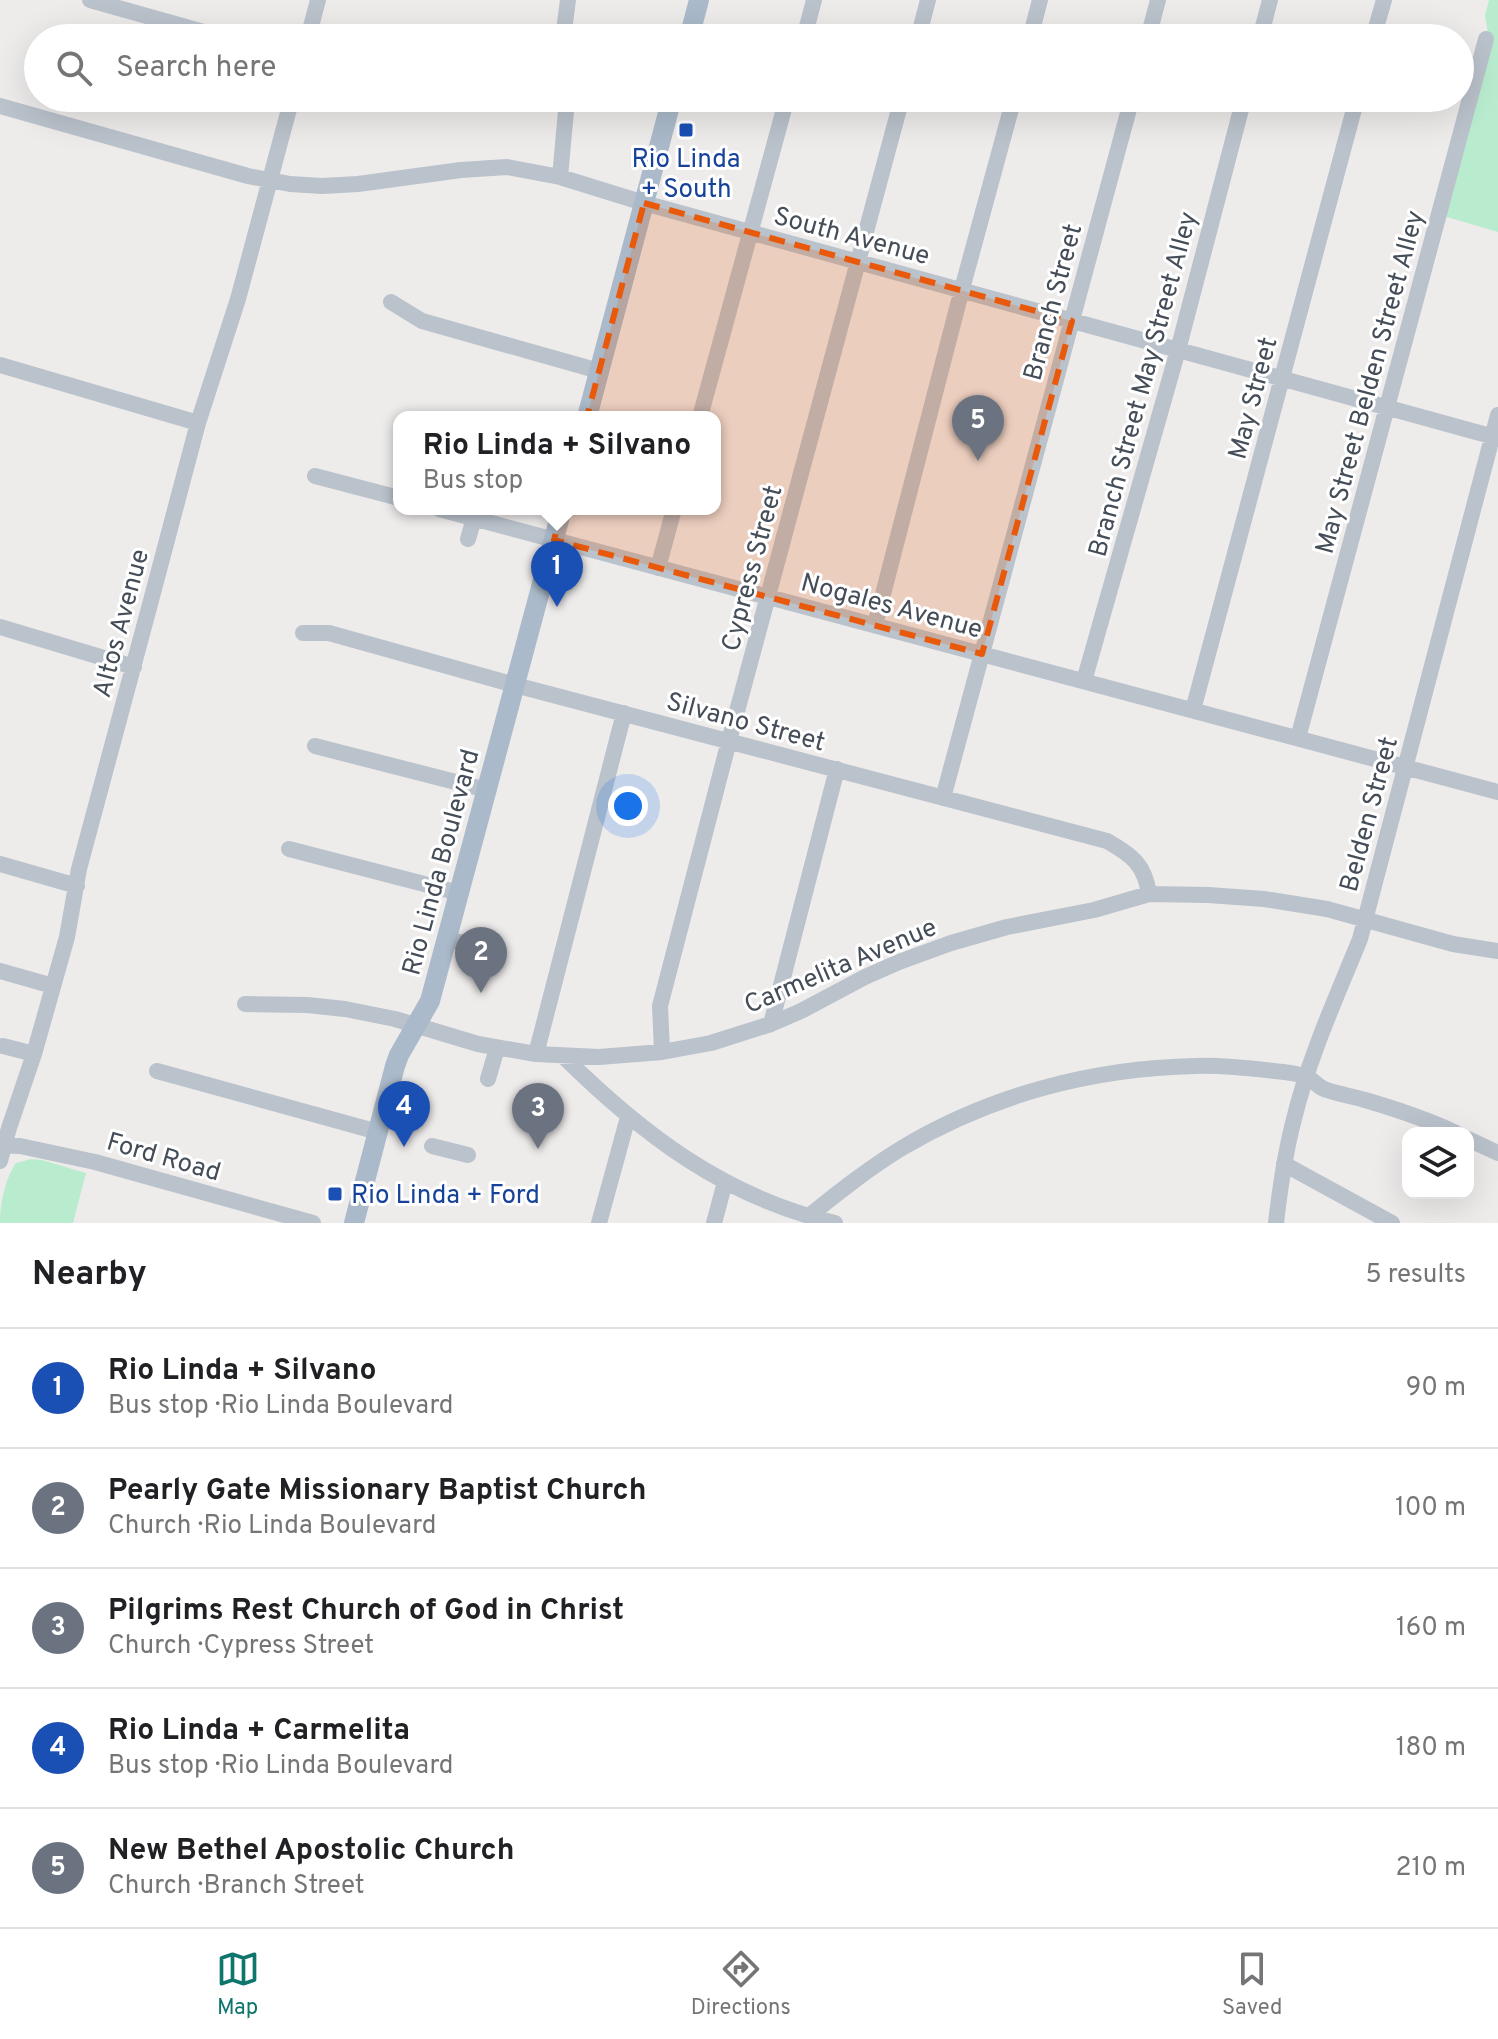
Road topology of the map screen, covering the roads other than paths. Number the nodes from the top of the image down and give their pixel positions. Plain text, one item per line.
1 (90, 0) edge
2 (318, 0) edge
3 (568, 0) edge
4 (699, 0) edge
5 (814, 0) edge
6 (928, 0) edge
7 (1040, 0) edge
8 (1158, 0) edge
9 (1270, 0) edge
10 (1384, 0) edge
11 (175, 24) edge
12 (312, 24) edge
13 (565, 24) edge
14 (693, 24) edge
15 (808, 24) edge
16 (922, 24) edge
17 (1034, 24) edge
18 (1152, 24) edge
19 (1264, 24) edge
20 (1377, 24) edge
21 (1486, 39) dead end
22 (1474, 84) edge
23 (0, 106) edge
24 (288, 112) edge
25 (566, 112) edge
26 (668, 112) edge
27 (783, 112) edge
28 (898, 112) edge
29 (1010, 112) edge
30 (1128, 112) edge
31 (1240, 112) edge
32 (1353, 112) edge
33 (1466, 112) edge
34 (560, 177) junction
35 (270, 180) junction
36 (644, 203) junction
37 (751, 232) junction
38 (858, 262) junction
39 (962, 289) junction
40 (391, 302) dead end
41 (1072, 321) junction
42 (1178, 350) junction
43 (0, 365) edge
44 (599, 371) junction
45 (1282, 379) junction
46 (1387, 408) junction
47 (589, 411) edge
48 (702, 411) edge
49 (1498, 415) edge
50 (198, 423) junction
51 (1495, 438) edge
52 (315, 476) dead end
53 (393, 496) edge
54 (462, 515) edge
55 (560, 515) edge
56 (672, 515) edge
57 (474, 518) junction
58 (468, 539) dead end
59 (554, 540) junction
60 (658, 568) junction
61 (768, 597) junction
62 (875, 625) junction
63 (0, 627) edge
64 (303, 633) dead end
65 (982, 654) junction
66 (134, 667) junction
67 (1084, 681) junction
68 (515, 685) junction
69 (1193, 710) junction
70 (624, 713) junction
71 (1298, 738) junction
72 (729, 741) junction
73 (315, 746) dead end
74 (1406, 767) junction
75 (837, 769) junction
76 (487, 790) junction
77 (1498, 792) edge
78 (943, 798) junction
79 (289, 849) dead end
80 (0, 864) edge
81 (77, 886) junction
82 (459, 893) junction
83 (1149, 894) junction
84 (1364, 921) junction
85 (1498, 951) edge
86 (0, 971) edge
87 (53, 986) junction
88 (245, 1004) dead end
89 (771, 1024) junction
90 (416, 1026) junction
91 (3, 1046) dead end
92 (497, 1048) junction
93 (662, 1052) junction
94 (34, 1054) junction
95 (536, 1054) junction
96 (563, 1056) junction
97 (157, 1071) dead end
98 (1307, 1076) junction
99 (488, 1079) dead end
100 (628, 1117) junction
101 (1441, 1127) edge
102 (378, 1132) junction
103 (1474, 1142) edge
104 (432, 1146) dead end
105 (1, 1150) edge
106 (1498, 1153) edge
107 (468, 1155) dead end
108 (1284, 1164) junction
109 (725, 1182) junction
110 (809, 1216) junction
111 (313, 1223) edge
112 (354, 1223) edge
113 (599, 1223) edge
114 (714, 1223) edge
115 (831, 1223) edge
116 (1276, 1223) edge
117 (1392, 1223) edge

1 - 11 street
2 - 12 street
3 - 13 street
4 - 14 main road
5 - 15 street
6 - 16 street
7 - 17 street
8 - 18 street
9 - 19 street
10 - 20 street
21 - 22 street, May Street Belden Street Alley
23 - 35 street, South Avenue
24 - 35 street, Altos Avenue
25 - 34 street
26 - 36 main road
27 - 37 street
28 - 38 street, Cypress Street
29 - 39 street
30 - 41 street, Branch Street
31 - 42 street, Branch Street May Street Alley
32 - 45 street, May Street
33 - 46 street, May Street Belden Street Alley
34 - 35 street, South Avenue
34 - 36 street, South Avenue
35 - 50 street, Altos Avenue
36 - 37 street, South Avenue
36 - 44 main road
37 - 38 street, South Avenue
37 - 48 street
38 - 39 street, South Avenue
38 - 61 street, Cypress Street
39 - 41 street, South Avenue
39 - 62 street
40 - 44 street
41 - 42 street, South Avenue
41 - 65 street, Branch Street
42 - 45 street, South Avenue
42 - 67 street, Branch Street May Street Alley
43 - 50 street
44 - 47 main road
45 - 46 street, South Avenue
45 - 69 street, May Street
46 - 51 street, South Avenue
46 - 71 street, May Street Belden Street Alley
49 - 51 street, Belden Street
50 - 66 street, Altos Avenue
51 - 74 street, Belden Street
52 - 53 street
54 - 57 street, Nogales Avenue
55 - 59 main road, Rio Linda Boulevard
56 - 60 street
57 - 58 street
57 - 59 street, Nogales Avenue
59 - 60 street, Nogales Avenue
59 - 68 main road, Rio Linda Boulevard
60 - 61 street, Nogales Avenue
61 - 62 street, Nogales Avenue
61 - 72 street, Cypress Street
62 - 65 street, Nogales Avenue
63 - 66 street
64 - 68 street, Silvano Street
65 - 67 street, Nogales Avenue
65 - 78 street, Branch Street
66 - 81 street, Altos Avenue
67 - 69 street, Nogales Avenue
68 - 70 street, Silvano Street
68 - 76 main road, Rio Linda Boulevard
69 - 71 street, Nogales Avenue
70 - 72 street, Silvano Street
70 - 95 street
71 - 74 street, Nogales Avenue
72 - 75 street, Silvano Street
72 - 93 street, Cypress Street
73 - 76 street
74 - 77 street, Nogales Avenue
74 - 84 street, Belden Street
75 - 78 street, Silvano Street
75 - 89 street
76 - 82 main road, Rio Linda Boulevard
78 - 83 street, Silvano Street
79 - 82 street
80 - 81 street
81 - 87 street, Altos Avenue
82 - 90 main road, Rio Linda Boulevard
83 - 84 street, Carmelita Avenue
83 - 89 street, Carmelita Avenue
84 - 85 street, Carmelita Avenue
84 - 98 street, Belden Street
86 - 87 street
87 - 94 street, Altos Avenue
88 - 90 street, Carmelita Avenue
89 - 93 street, Carmelita Avenue
90 - 92 street, Carmelita Avenue
90 - 102 main road, Rio Linda Boulevard
91 - 94 street
92 - 95 street, Carmelita Avenue
92 - 99 street
93 - 96 street, Carmelita Avenue
94 - 105 street, Altos Avenue
95 - 96 street, Carmelita Avenue
96 - 100 street
97 - 102 street
98 - 101 street
98 - 108 street, Belden Street
98 - 110 street
100 - 109 street
100 - 113 street
102 - 112 main road, Rio Linda Boulevard
103 - 106 street
104 - 107 street
105 - 111 street, Ford Road
108 - 116 street, Belden Street
108 - 117 street
109 - 110 street
109 - 114 street
110 - 115 street

